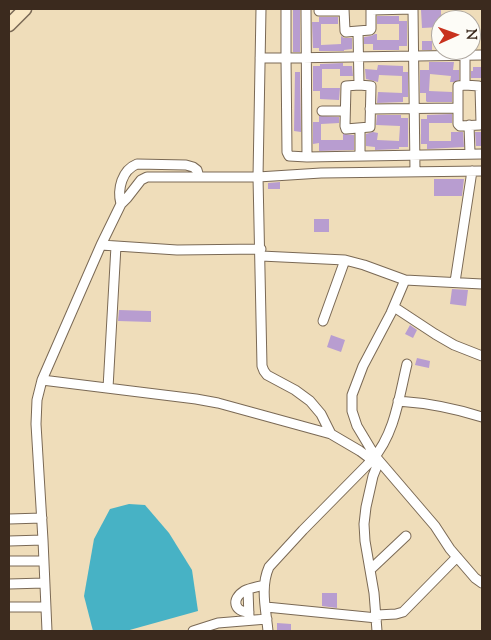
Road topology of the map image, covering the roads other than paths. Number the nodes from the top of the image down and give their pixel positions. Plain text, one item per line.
1 (25, 9) edge
2 (261, 9) edge
3 (286, 9) edge
4 (306, 9) edge
5 (371, 9) edge
6 (413, 9) edge
7 (344, 10) edge
8 (320, 11) dead end
9 (9, 25) edge
10 (358, 31) junction
11 (414, 56) junction
12 (431, 56) edge
13 (359, 57) junction
14 (260, 58) junction
15 (286, 58) junction
16 (307, 58) junction
17 (464, 60) edge
18 (359, 86) junction
19 (465, 86) junction
20 (481, 107) edge
21 (458, 108) junction
22 (370, 109) junction
23 (415, 109) junction
24 (322, 111) dead end
25 (345, 111) junction
26 (470, 125) junction
27 (360, 128) junction
28 (470, 154) junction
29 (482, 154) edge
30 (416, 155) junction
31 (360, 156) junction
32 (307, 157) junction
33 (415, 171) junction
34 (472, 171) junction
35 (482, 171) edge
36 (199, 177) junction
37 (258, 177) junction
38 (121, 204) junction
39 (101, 245) junction
40 (116, 246) junction
41 (261, 253) junction
42 (345, 260) junction
43 (405, 280) junction
44 (455, 282) junction
45 (482, 284) edge
46 (394, 307) junction
47 (323, 321) dead end
48 (482, 356) edge
49 (407, 364) dead end
50 (42, 380) junction
51 (108, 388) junction
52 (398, 401) junction
53 (482, 416) edge
54 (331, 434) junction
55 (375, 459) junction
56 (9, 518) edge
57 (42, 518) junction
58 (406, 536) dead end
59 (43, 540) junction
60 (9, 541) edge
61 (457, 556) junction
62 (9, 561) edge
63 (44, 561) junction
64 (371, 569) junction
65 (44, 583) junction
66 (482, 583) edge
67 (9, 584) edge
68 (264, 585) junction
69 (9, 607) edge
70 (46, 607) junction
71 (266, 607) junction
72 (249, 616) junction
73 (377, 616) junction
74 (267, 619) junction
75 (47, 631) edge
76 (193, 631) edge
77 (268, 631) edge
78 (377, 631) edge

1 - 9 street
2 - 14 street
3 - 15 street
4 - 16 street
5 - 6 street
5 - 10 street
6 - 11 street
7 - 8 street
7 - 10 street
10 - 13 street
11 - 12 street
11 - 13 street
11 - 23 street
13 - 16 street
13 - 18 street
14 - 15 street
14 - 37 street
15 - 16 street
15 - 32 street
16 - 32 street
17 - 19 street
18 - 22 street
18 - 25 street
19 - 20 street
19 - 21 street
20 - 26 street
21 - 23 street
21 - 26 street
22 - 23 street
22 - 27 street
23 - 30 street
24 - 25 street
25 - 27 street
26 - 28 street
27 - 31 street
28 - 29 street
28 - 30 street
30 - 31 street
30 - 33 street
31 - 32 street
33 - 34 street
33 - 37 street
34 - 35 street
34 - 44 street
36 - 37 street
36 - 38 street
36 - 38 street
37 - 41 street
38 - 39 street
39 - 40 street
39 - 50 street
40 - 41 street
40 - 51 street
41 - 42 street
41 - 54 street
42 - 43 street
42 - 47 street
43 - 44 street
43 - 46 street
44 - 45 street
46 - 48 street
46 - 55 street
49 - 52 street
50 - 51 street
50 - 57 street
51 - 54 street
52 - 53 street
52 - 55 street
54 - 55 street
55 - 61 street
55 - 64 street
55 - 68 street
56 - 57 street
57 - 59 street
58 - 64 street
59 - 60 street
59 - 63 street
61 - 66 street
61 - 73 street
62 - 63 street
63 - 65 street
64 - 73 street
65 - 67 street
65 - 70 street
68 - 71 street
68 - 72 street
69 - 70 street
70 - 75 street
71 - 73 street
71 - 74 street
72 - 74 street
72 - 76 street
73 - 78 street
74 - 77 street

